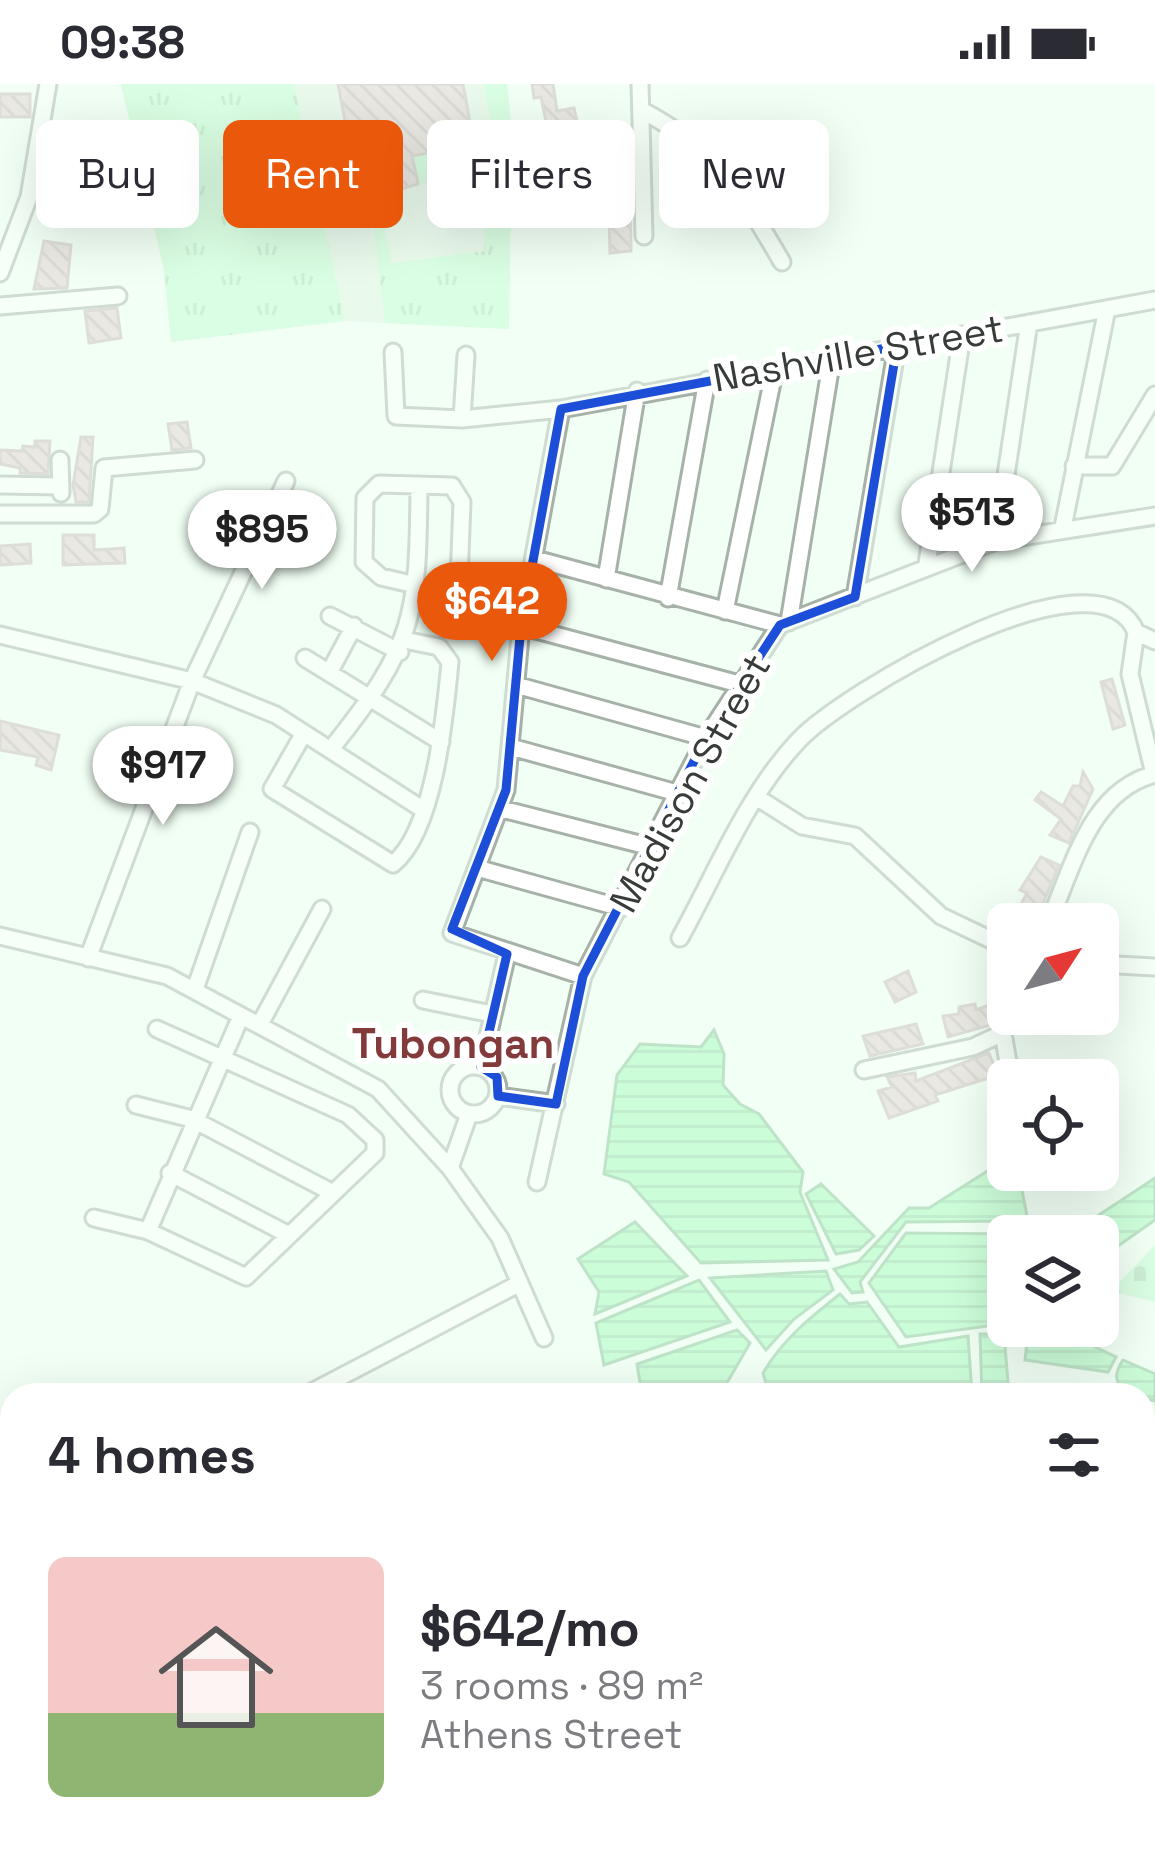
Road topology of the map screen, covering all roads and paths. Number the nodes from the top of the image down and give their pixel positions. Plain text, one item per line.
1 (48, 84) edge
2 (640, 84) edge
3 (643, 111) junction
4 (644, 236) dead end
5 (782, 262) dead end
6 (0, 273) edge
7 (118, 296) dead end
8 (1155, 300) edge
9 (0, 306) edge
10 (1107, 309) junction
11 (1029, 322) junction
12 (962, 334) junction
13 (897, 346) junction
14 (393, 352) dead end
15 (466, 355) dead end
16 (832, 358) junction
17 (775, 368) junction
18 (707, 380) junction
19 (637, 391) junction
20 (1155, 395) edge
21 (561, 409) junction
22 (462, 419) junction
23 (60, 460) dead end
24 (195, 460) dead end
25 (1073, 466) junction
26 (286, 481) dead end
27 (0, 485) edge
28 (419, 485) junction
29 (0, 514) edge
30 (1155, 517) edge
31 (1064, 527) junction
32 (996, 541) junction
33 (535, 559) junction
34 (927, 564) junction
35 (606, 579) junction
36 (418, 589) junction
37 (855, 597) junction
38 (668, 598) junction
39 (725, 611) junction
40 (330, 616) dead end
41 (784, 623) junction
42 (354, 626) junction
43 (521, 626) junction
44 (1136, 632) junction
45 (0, 635) edge
46 (1155, 641) edge
47 (402, 646) junction
48 (305, 658) dead end
49 (330, 671) junction
50 (192, 681) junction
51 (739, 684) junction
52 (516, 685) junction
53 (372, 697) junction
54 (304, 733) junction
55 (706, 737) junction
56 (441, 742) junction
57 (511, 747) junction
58 (331, 749) junction
59 (1155, 774) edge
60 (677, 793) junction
61 (758, 798) junction
62 (422, 808) junction
63 (502, 808) junction
64 (250, 832) dead end
65 (647, 846) junction
66 (477, 868) junction
67 (1057, 903) edge
68 (621, 908) junction
69 (322, 909) dead end
70 (0, 936) edge
71 (680, 938) dead end
72 (987, 938) edge
73 (507, 954) junction
74 (88, 958) junction
75 (1119, 965) edge
76 (1155, 968) edge
77 (583, 976) junction
78 (195, 989) junction
79 (423, 1000) dead end
80 (492, 1014) junction
81 (242, 1016) junction
82 (260, 1024) junction
83 (157, 1029) dead end
84 (999, 1035) edge
85 (223, 1056) junction
86 (481, 1067) junction
87 (864, 1070) dead end
88 (498, 1096) junction
89 (556, 1104) junction
90 (136, 1105) dead end
91 (469, 1114) junction
92 (192, 1119) junction
93 (449, 1168) junction
94 (170, 1173) junction
95 (537, 1182) dead end
96 (333, 1193) junction
97 (94, 1219) dead end
98 (148, 1231) junction
99 (289, 1235) junction
100 (520, 1283) junction
101 (544, 1338) dead end
102 (329, 1383) edge

1 - 6 street
2 - 3 street
3 - 4 street
3 - 5 street
7 - 9 street
8 - 10 street, Nashville Street
10 - 11 street, Nashville Street
10 - 25 street
11 - 12 street, Nashville Street
11 - 32 street
12 - 13 street, Nashville Street
12 - 34 street
13 - 16 street, Nashville Street
13 - 37 street
14 - 22 street, Nashville Street
15 - 22 street
16 - 17 street, Nashville Street
16 - 41 street
17 - 18 street, Nashville Street
17 - 39 street
18 - 19 street, Nashville Street
18 - 38 street
19 - 21 street, Nashville Street
19 - 35 street
20 - 25 street
21 - 22 street, Nashville Street
21 - 33 street
23 - 27 street
24 - 29 street
25 - 31 street
26 - 50 street
28 - 36 street
28 - 36 street
28 - 36 street
30 - 31 street, Madison Street
31 - 32 street, Madison Street
32 - 34 street, Madison Street
33 - 35 street
33 - 43 street
34 - 37 street, Madison Street
35 - 38 street
36 - 47 street
37 - 41 street, Madison Street
38 - 39 street
39 - 41 street
40 - 42 street
41 - 51 street, Madison Street
42 - 47 street
42 - 49 street
43 - 51 street
43 - 52 street
44 - 46 street
44 - 59 street
44 - 61 street
45 - 50 street
47 - 53 street
47 - 56 street
48 - 49 street
49 - 53 street
50 - 54 street
50 - 74 street
51 - 55 street, Madison Street
52 - 55 street
52 - 57 street
53 - 56 street
53 - 58 street
54 - 58 street
54 - 62 street
55 - 60 street, Madison Street
56 - 62 street
57 - 60 street
57 - 63 street
58 - 62 street
59 - 67 street
60 - 65 street, Madison Street
61 - 71 street
61 - 72 street
63 - 65 street
63 - 66 street
64 - 78 street
65 - 68 street, Madison Street
66 - 68 street
66 - 73 street
68 - 77 street, Madison Street
69 - 82 street
70 - 74 street
73 - 77 street
73 - 80 street
74 - 78 street
75 - 76 street
77 - 89 street, Madison Street
78 - 81 street
79 - 80 street
80 - 86 street
81 - 82 street
81 - 85 street
82 - 93 street
83 - 85 street
84 - 87 street
85 - 92 street
85 - 96 street
86 - 88 street
86 - 91 street
88 - 89 street
88 - 91 street
89 - 95 street, Madison Street
90 - 92 street
91 - 93 street
92 - 94 street
92 - 96 street
93 - 100 street
94 - 98 street
94 - 99 street
96 - 99 street
97 - 98 street
98 - 99 street
100 - 101 street
100 - 102 street

